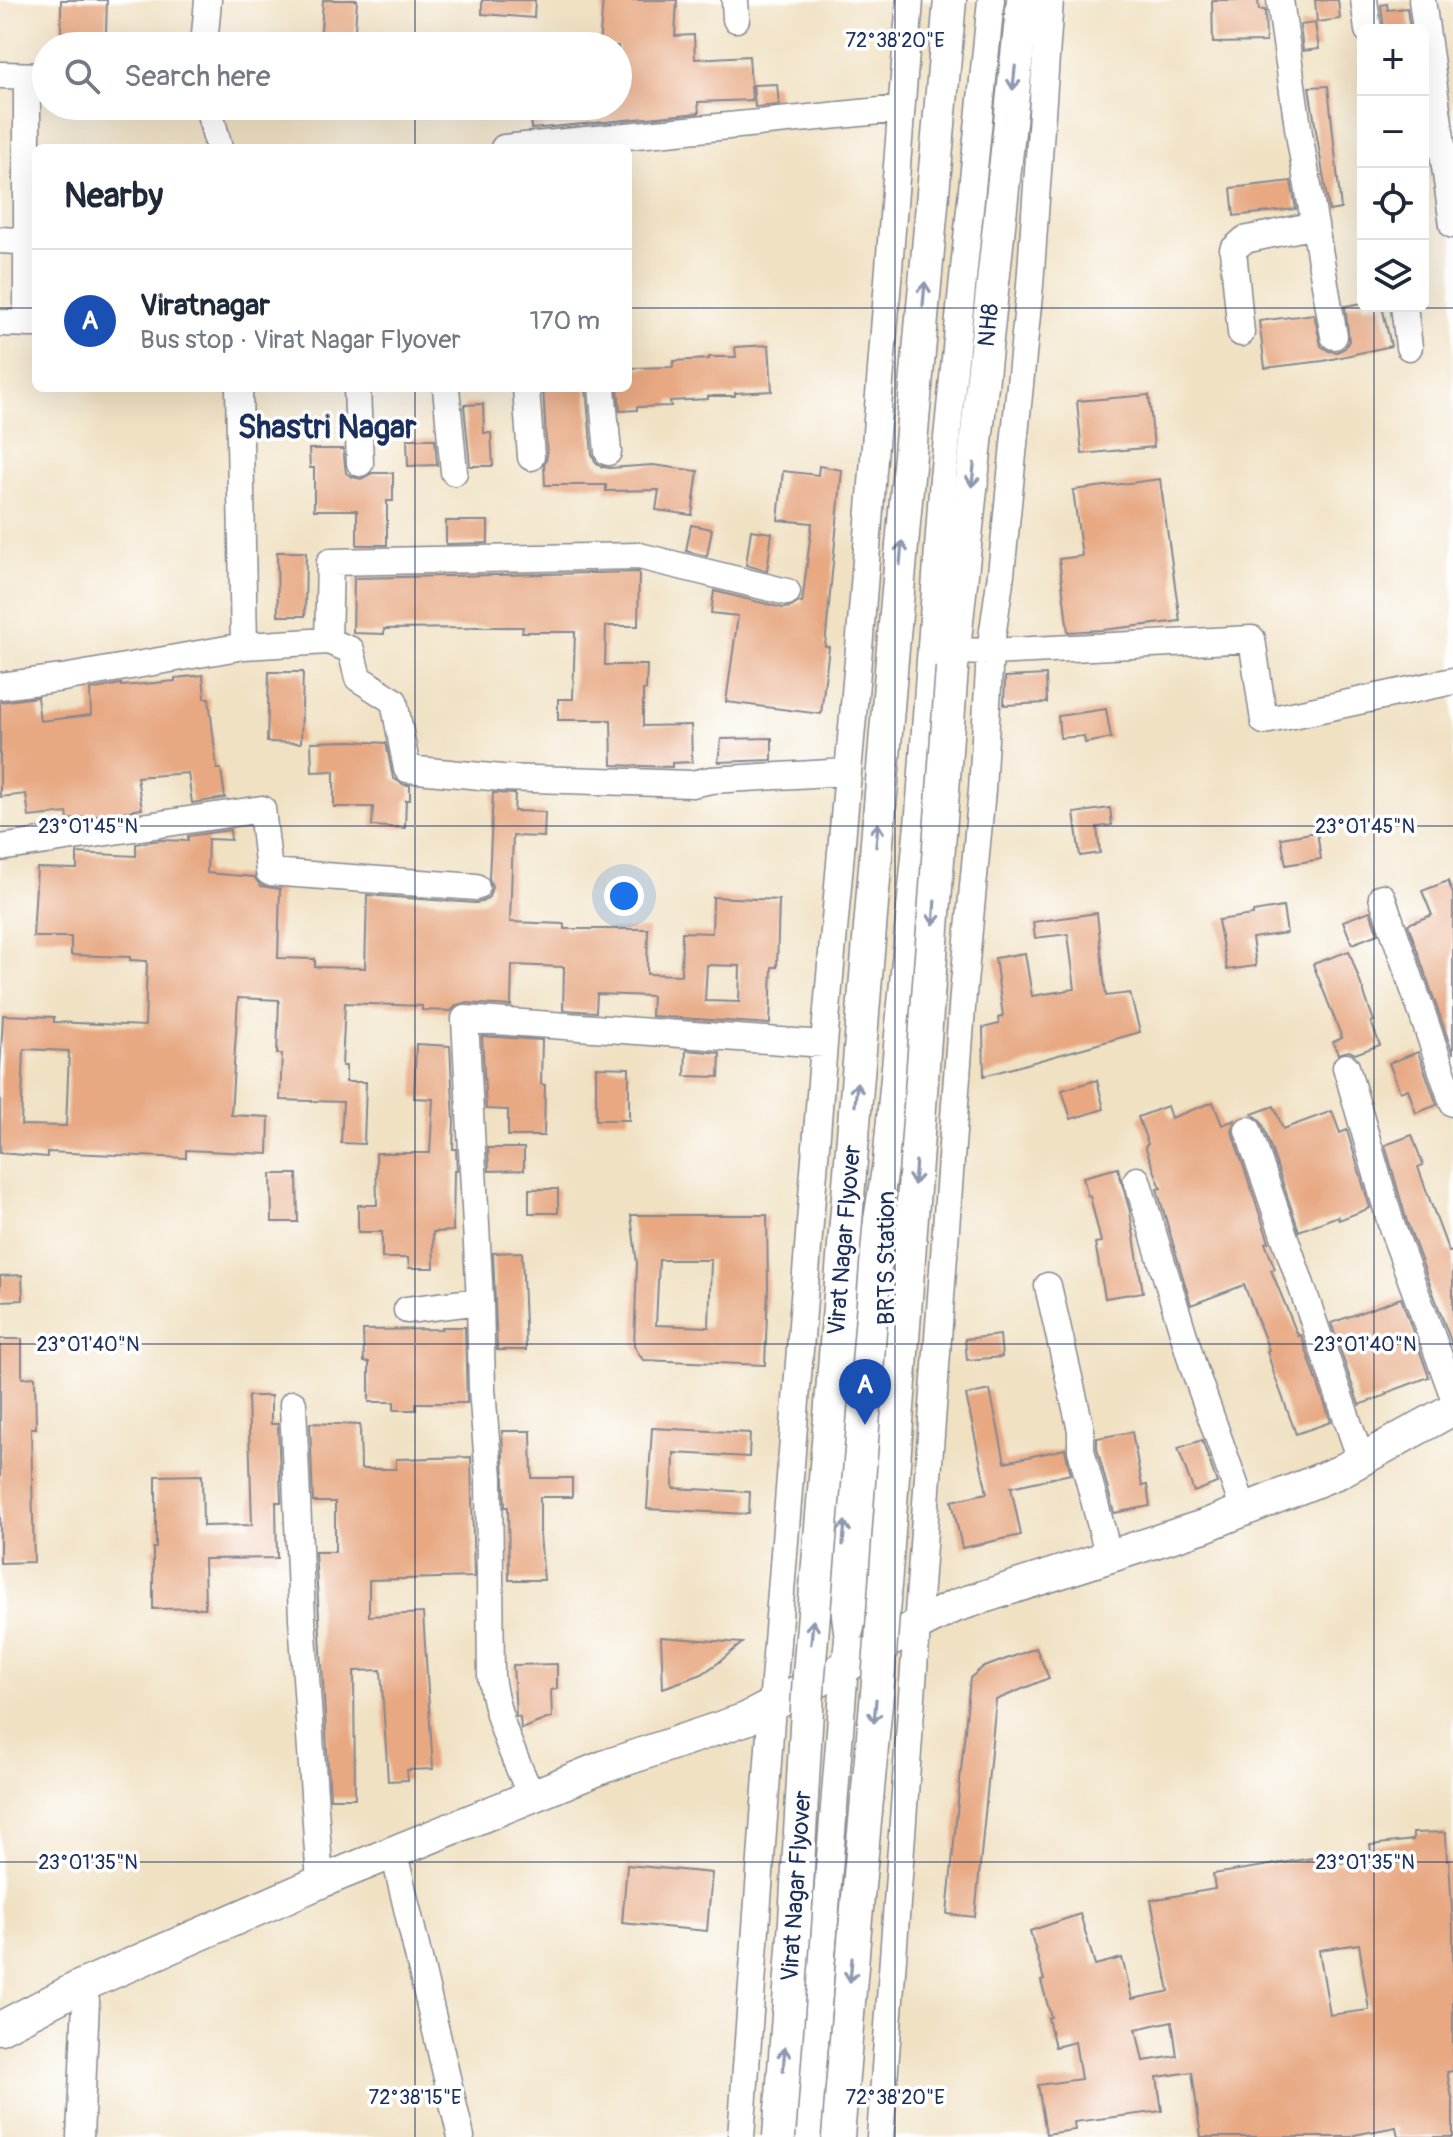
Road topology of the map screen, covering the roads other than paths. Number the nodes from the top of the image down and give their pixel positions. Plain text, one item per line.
1 (208, 0) edge
2 (910, 0) edge
3 (950, 0) edge
4 (991, 0) edge
5 (1023, 0) edge
6 (1050, 0) edge
7 (1280, 0) edge
8 (1364, 0) edge
9 (1422, 0) edge
10 (1367, 24) edge
11 (205, 32) edge
12 (0, 75) edge
13 (32, 76) edge
14 (901, 109) junction
15 (35, 120) edge
16 (212, 120) edge
17 (34, 144) edge
18 (218, 144) edge
19 (545, 144) edge
20 (32, 209) edge
21 (1315, 225) junction
22 (1453, 225) edge
23 (0, 240) edge
24 (31, 242) edge
25 (1405, 312) edge
26 (0, 323) edge
27 (31, 324) edge
28 (1241, 333) dead end
29 (1334, 336) dead end
30 (1409, 347) dead end
31 (239, 392) edge
32 (357, 392) edge
33 (446, 392) edge
34 (526, 392) edge
35 (602, 392) edge
36 (978, 420) junction
37 (1016, 421) junction
38 (875, 436) junction
39 (911, 442) junction
40 (608, 452) dead end
41 (531, 457) dead end
42 (360, 463) dead end
43 (454, 472) dead end
44 (787, 592) dead end
45 (860, 637) junction
46 (328, 641) junction
47 (893, 645) junction
48 (244, 646) junction
49 (990, 652) junction
50 (953, 659) junction
51 (1453, 681) edge
52 (0, 686) edge
53 (847, 772) junction
54 (0, 848) edge
55 (476, 887) dead end
56 (1382, 897) dead end
57 (824, 1044) junction
58 (1346, 1067) dead end
59 (1451, 1090) edge
60 (1248, 1130) dead end
61 (1137, 1180) dead end
62 (1048, 1286) dead end
63 (480, 1301) junction
64 (407, 1310) dead end
65 (1453, 1395) edge
66 (293, 1404) dead end
67 (1453, 1409) edge
68 (1453, 1432) edge
69 (1361, 1460) junction
70 (1244, 1510) junction
71 (1109, 1557) junction
72 (916, 1636) junction
73 (846, 1664) junction
74 (772, 1714) junction
75 (532, 1797) junction
76 (398, 1870) junction
77 (320, 1882) junction
78 (86, 2001) junction
79 (0, 2028) edge
80 (0, 2046) edge
81 (80, 2137) edge
82 (461, 2137) edge
83 (741, 2137) edge
84 (779, 2137) edge
85 (808, 2137) edge
86 (838, 2137) edge
87 (880, 2137) edge

1 - 11 street
2 - 14 street
39 -> 3 main road
4 - 73 street, BRTS Station
5 -> 36 main road, NH8
6 - 37 street
7 - 21 street
8 - 10 street
9 - 22 street
12 - 13 street
14 - 19 street
14 - 38 street
15 - 17 street
16 - 18 street
20 - 24 street
21 - 28 street
21 - 29 street
23 - 24 street
24 - 27 street
25 - 30 street
26 - 27 street
31 - 48 street
32 - 42 street
33 - 43 street
34 - 41 street
35 - 40 street
36 - 37 street
36 -> 50 main road, NH8
37 - 49 street
38 - 39 street
38 - 45 street
47 -> 39 main road
44 - 46 street
45 - 47 street
45 - 53 street
46 - 48 street
46 - 53 street
84 -> 47 main road, Virat Nagar Flyover, bridge
48 - 52 street
49 - 50 street
49 - 51 street
49 - 72 street
50 -> 86 main road, bridge
53 - 57 street
54 - 55 street
56 - 59 street
57 - 63 street
57 - 74 street
58 - 65 street
60 - 69 street
61 - 70 street
62 - 71 street
63 - 64 street
63 - 75 street
66 - 77 street
67 - 69 main road
68 - 72 main road
69 - 70 main road
70 - 71 main road
71 - 72 main road
72 - 73 main road
72 - 87 street
73 - 74 main road
73 - 85 street, BRTS Station
74 - 75 main road
74 - 76 main road
74 - 83 street
75 - 77 main road
76 - 78 main road
76 - 82 street
77 - 79 main road
78 - 80 main road
78 - 81 street

